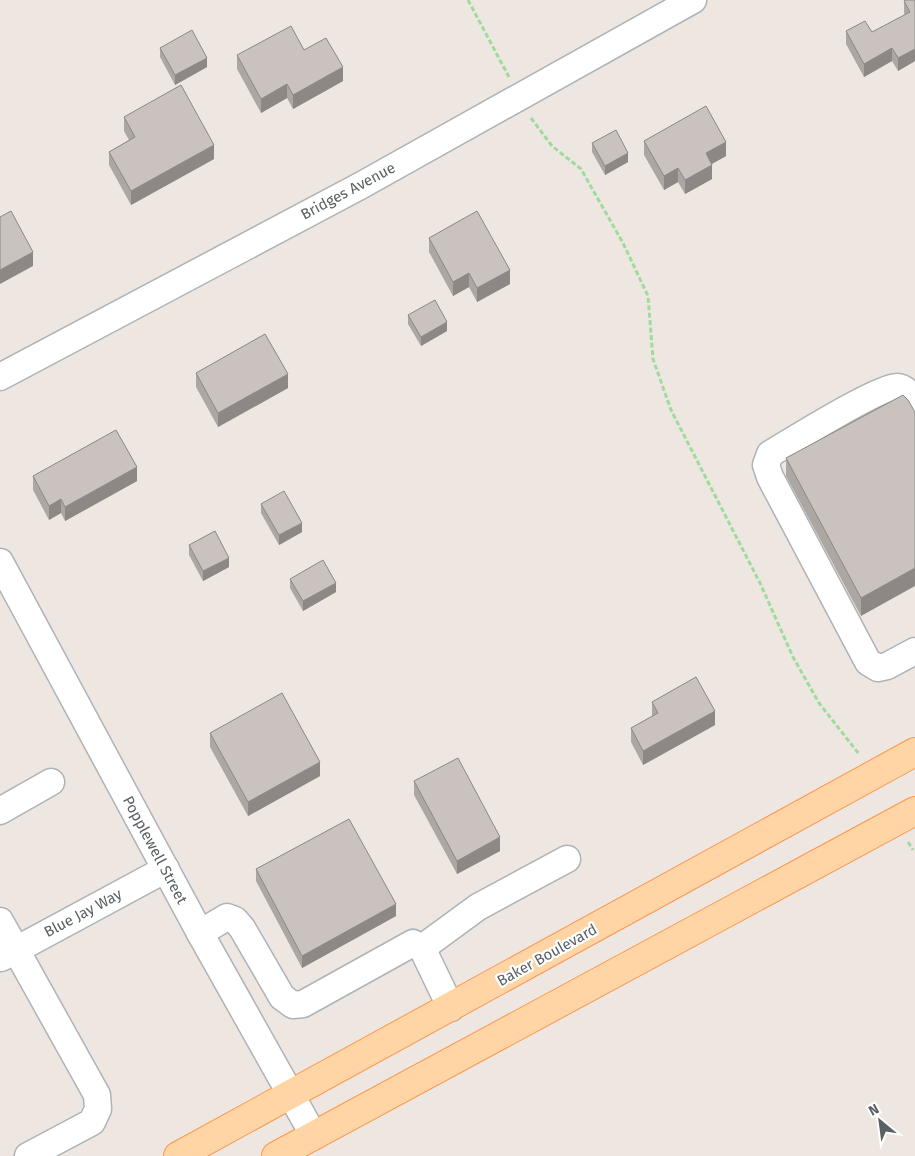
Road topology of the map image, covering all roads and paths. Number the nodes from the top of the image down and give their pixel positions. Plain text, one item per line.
1 (468, 0) edge
2 (693, 0) edge
3 (519, 97) junction
4 (0, 377) edge
5 (915, 405) edge
6 (0, 562) edge
7 (915, 651) edge
8 (915, 752) edge
9 (872, 776) junction
10 (51, 782) dead end
11 (0, 811) edge
12 (915, 811) edge
13 (915, 848) edge
14 (915, 854) edge
15 (567, 859) dead end
16 (166, 869) junction
17 (0, 921) edge
18 (200, 933) junction
19 (422, 948) junction
20 (8, 954) edge
21 (450, 1008) junction
22 (290, 1095) junction
23 (314, 1136) junction
24 (28, 1156) edge
25 (178, 1156) edge
26 (276, 1156) edge

1 - 3 path
2 - 3 street, Bridges Avenue
3 - 4 street, Bridges Avenue
3 - 9 path
5 - 7 street
6 - 16 street, Popplewell Street
8 - 9 main road, Baker Boulevard
9 - 21 main road, Baker Boulevard
10 - 11 street
12 - 23 main road
13 - 14 path
15 - 19 street
16 - 18 street, Popplewell Street
16 - 20 street, Blue Jay Way
17 - 20 street
18 - 19 street
18 - 22 street, Popplewell Street
19 - 21 street
20 - 24 street
21 - 22 main road, Baker Boulevard
22 - 23 street, Popplewell Street
22 - 25 main road, Baker Boulevard
23 - 26 main road

